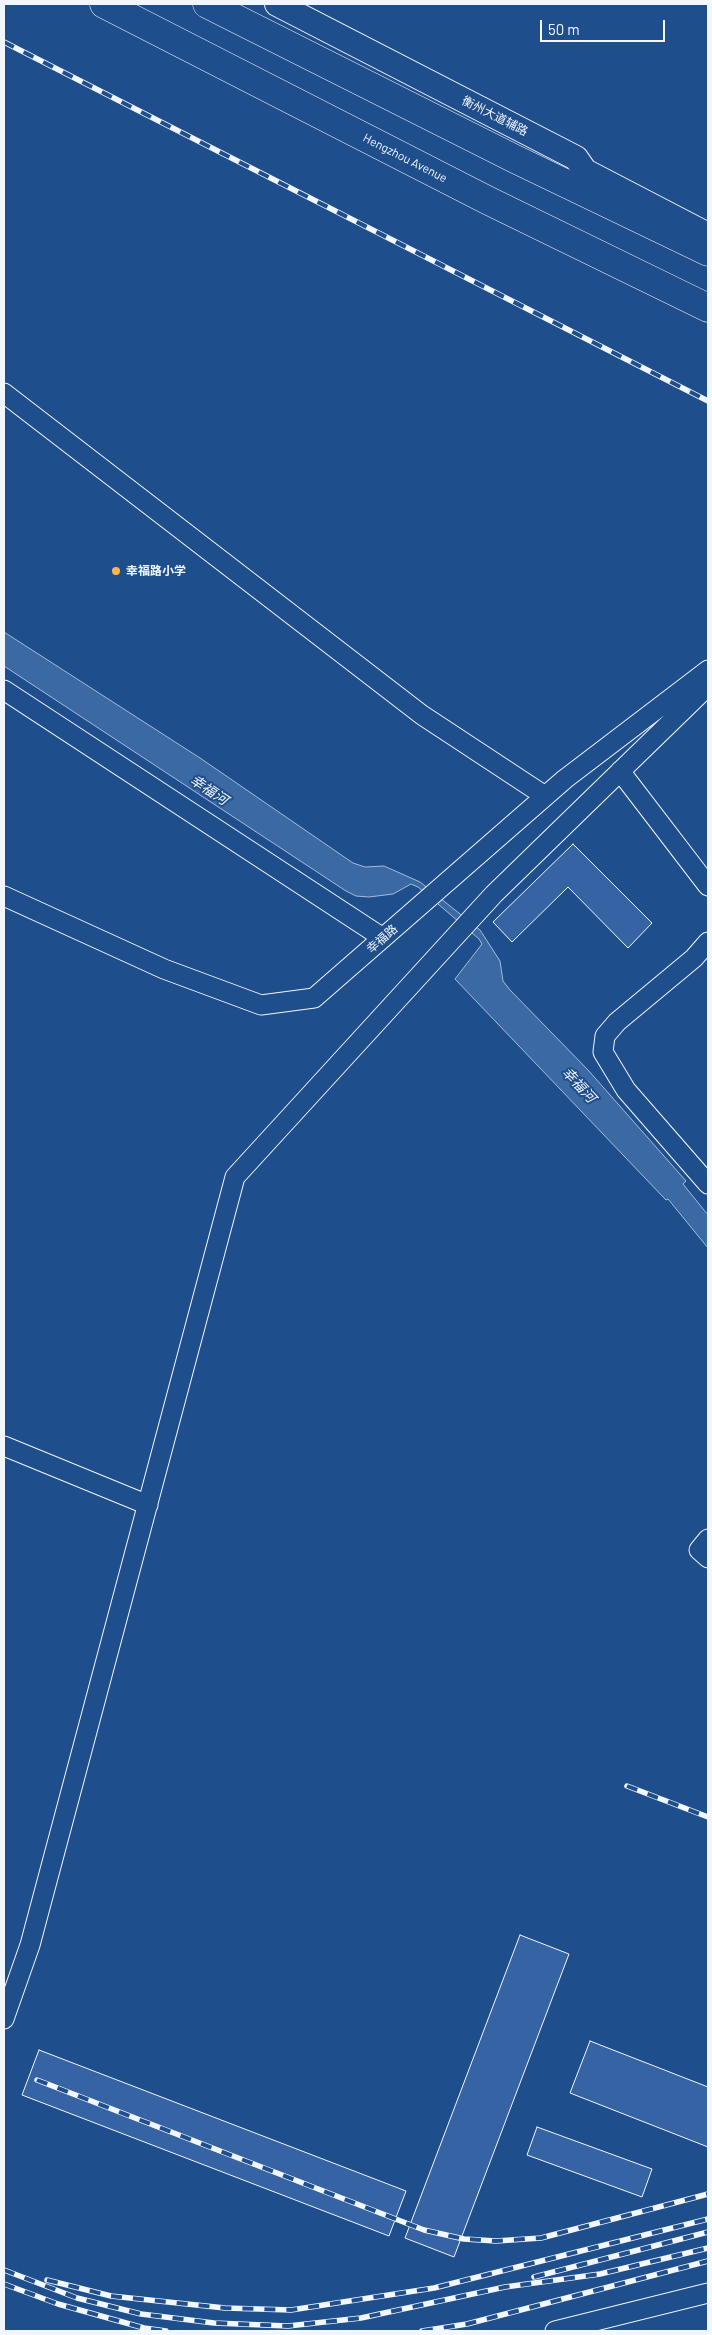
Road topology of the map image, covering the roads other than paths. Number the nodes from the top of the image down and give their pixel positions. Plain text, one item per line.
1 (104, 4) edge
2 (207, 4) edge
3 (277, 4) edge
4 (703, 241) edge
5 (708, 308) edge
6 (4, 393) edge
7 (708, 670) edge
8 (708, 686) edge
9 (4, 690) edge
10 (620, 771) junction
11 (545, 796) junction
12 (708, 886) edge
13 (4, 896) edge
14 (383, 938) junction
15 (708, 942) edge
16 (708, 1184) edge
17 (4, 1446) edge
18 (148, 1505) junction
19 (708, 1538) edge
20 (708, 1558) edge
21 (4, 2019) edge
22 (708, 2293) edge
23 (555, 2331) edge

1 - 5 highway, Hengzhou Avenue
2 - 4 highway
3 - 4 main road, 衡州大道辅路
6 - 11 street
7 - 11 street, 幸福路
8 - 10 street
9 - 14 street
10 - 12 street
10 - 18 street
11 - 14 street, 幸福路
13 - 14 street, 幸福路
15 - 16 street
17 - 18 street
18 - 21 street
19 - 20 street
22 - 23 street

